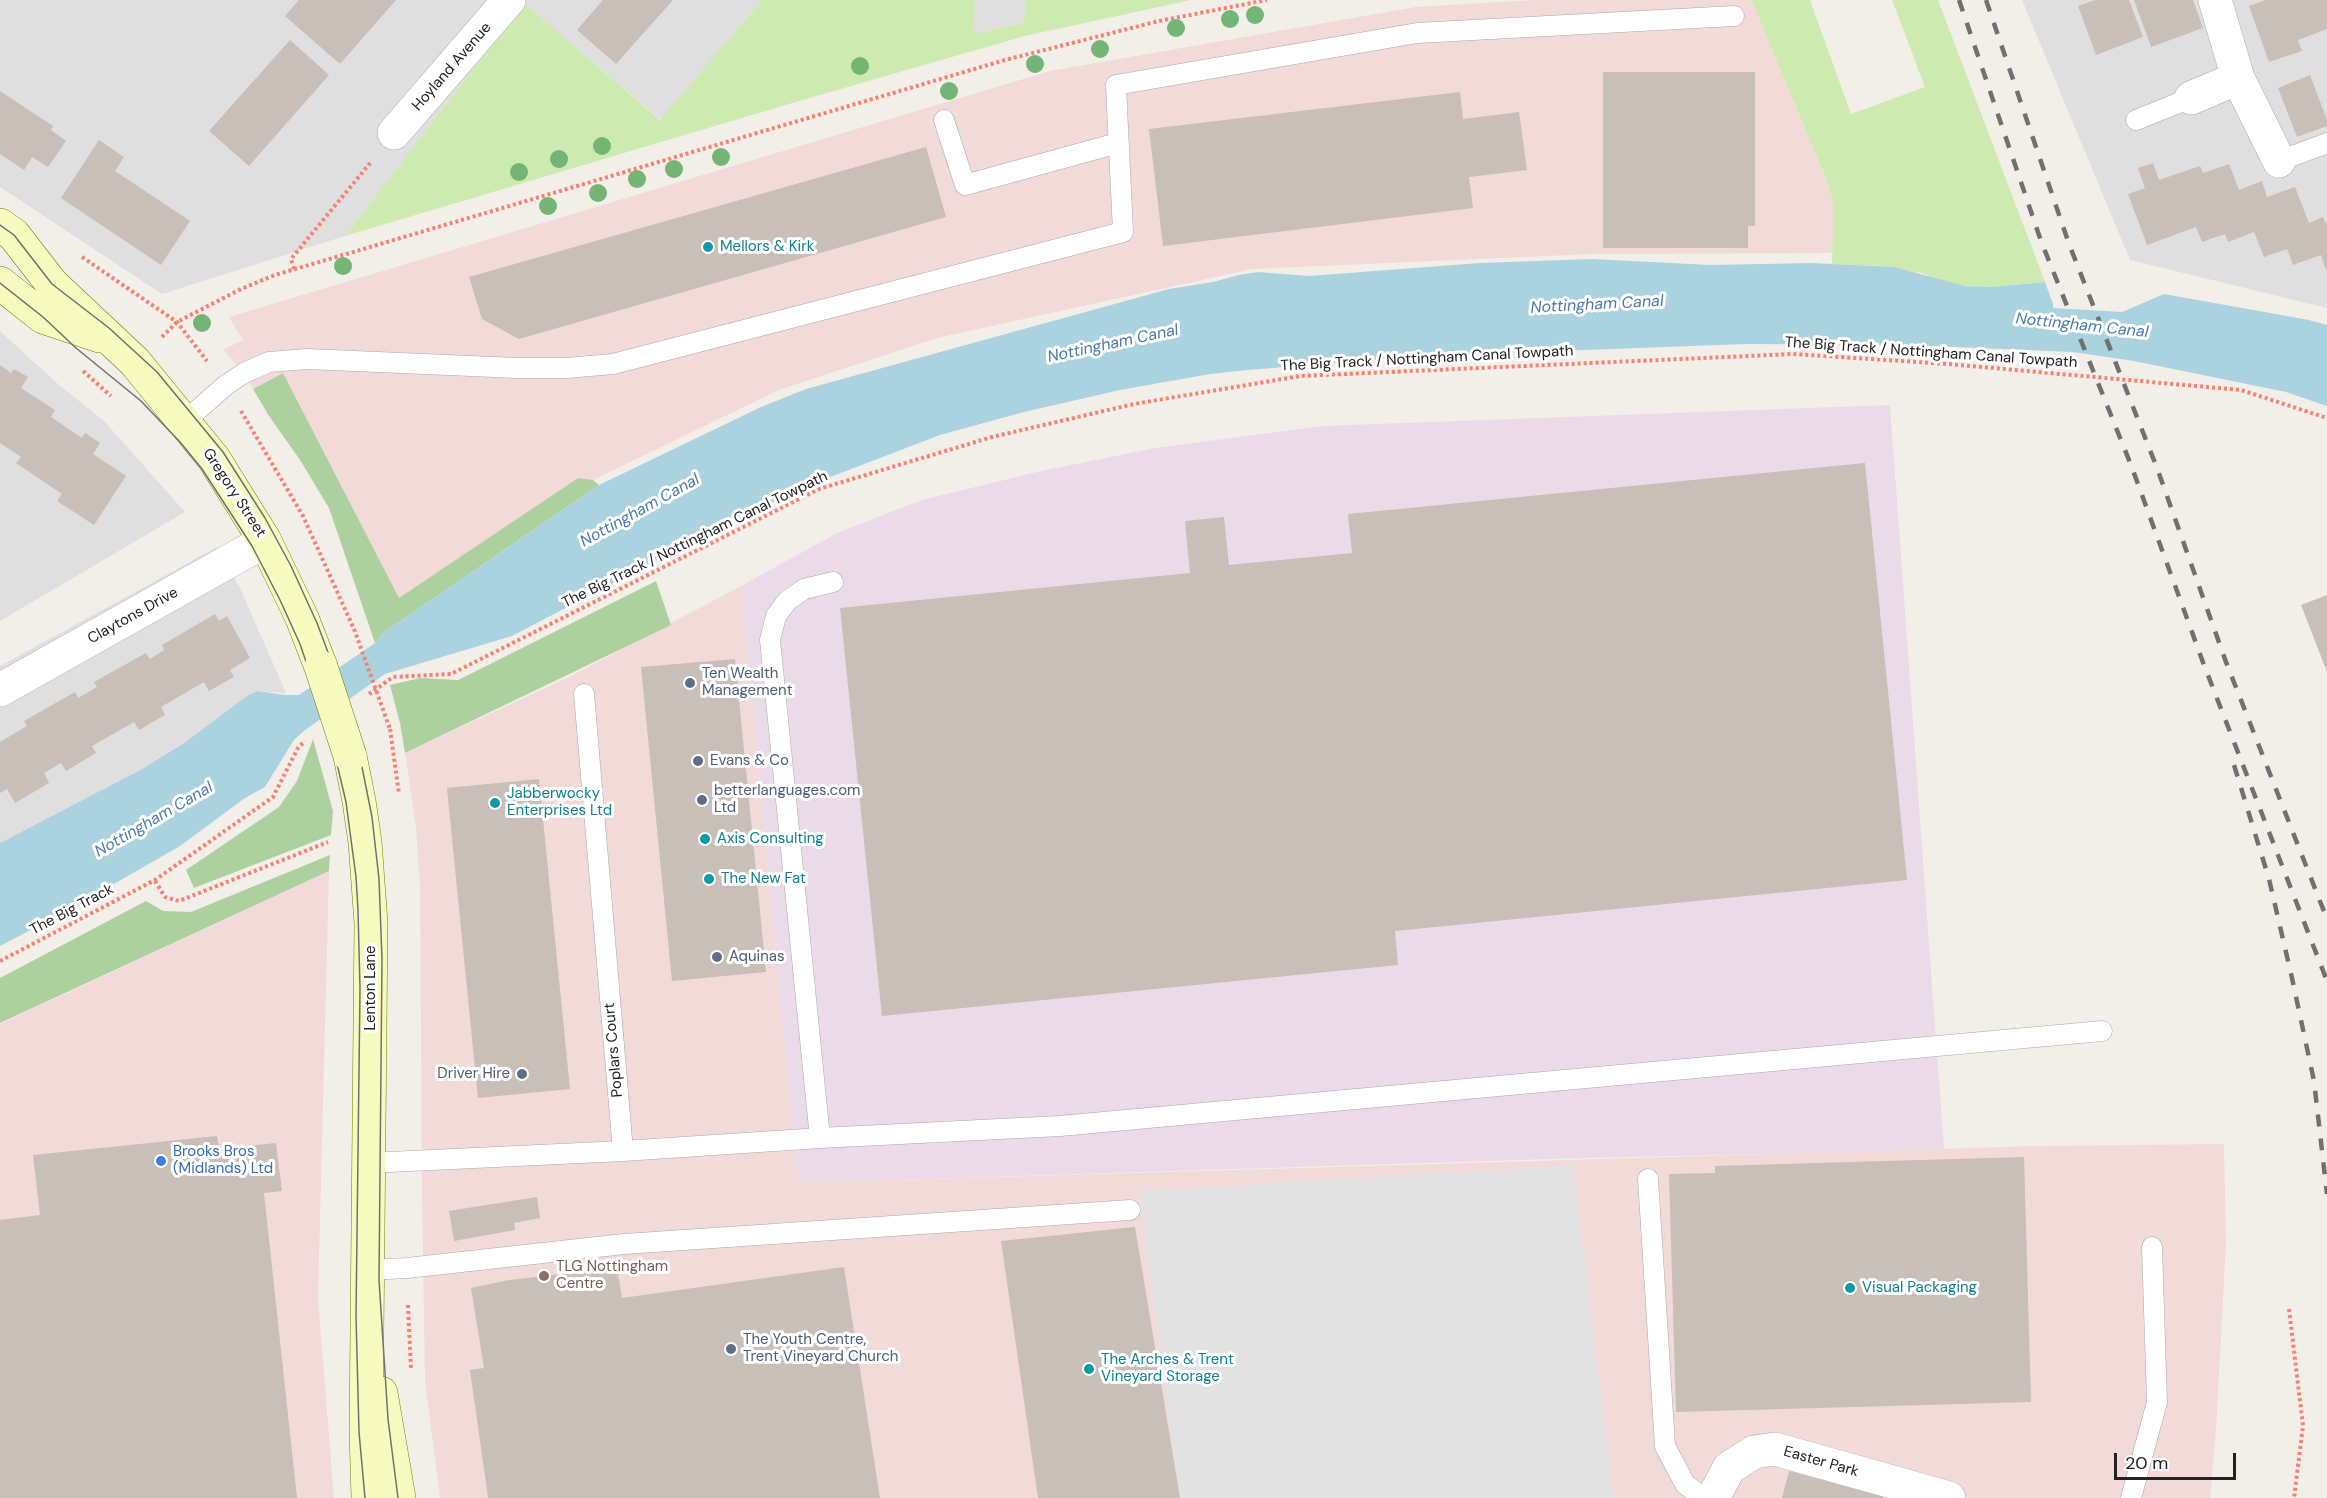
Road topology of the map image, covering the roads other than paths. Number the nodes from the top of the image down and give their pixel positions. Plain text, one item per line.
1 (509, 0) edge
2 (2215, 0) edge
3 (1734, 16) dead end
4 (2238, 78) junction
5 (2191, 98) joint
6 (944, 120) dead end
7 (2136, 120) dead end
8 (394, 134) road end
9 (1118, 143) junction
10 (2327, 143) edge
11 (2279, 161) joint
12 (0, 225) edge
13 (0, 283) edge
14 (113, 341) junction
15 (184, 423) junction
16 (266, 541) junction
17 (832, 582) dead end
18 (321, 667) joint
19 (0, 690) edge
20 (584, 694) dead end
21 (2102, 1031) dead end
22 (820, 1138) junction
23 (623, 1151) junction
24 (368, 1163) junction
25 (1648, 1179) dead end
26 (1130, 1210) dead end
27 (2152, 1247) dead end
28 (368, 1270) junction
29 (368, 1315) junction
30 (368, 1498) edge
31 (399, 1498) edge
32 (1703, 1498) edge
33 (1713, 1498) edge
34 (1948, 1498) edge
35 (2131, 1498) edge

1 - 8 street, Hoyland Avenue
2 - 4 street
3 - 9 lane
4 - 5 street
4 - 11 street
5 - 7 lane
6 - 9 lane
9 - 15 lane
10 - 11 lane
12 - 14 street, Gregory Street
13 - 14 street, Gregory Street
14 - 15 street, Gregory Street
15 - 16 street, Gregory Street
16 - 18 street, Gregory Street
16 - 19 street, Claytons Drive
17 - 22 lane
18 - 24 street, Lenton Lane, bridge
20 - 23 lane, Poplars Court
21 - 22 lane
22 - 23 lane
23 - 24 lane
24 - 28 street, Lenton Lane
25 - 32 lane
26 - 28 lane
27 - 35 lane
28 - 29 street, Lenton Lane
29 - 30 street, Lenton Lane
29 - 31 street, Lenton Lane
33 - 34 street, Easter Park

